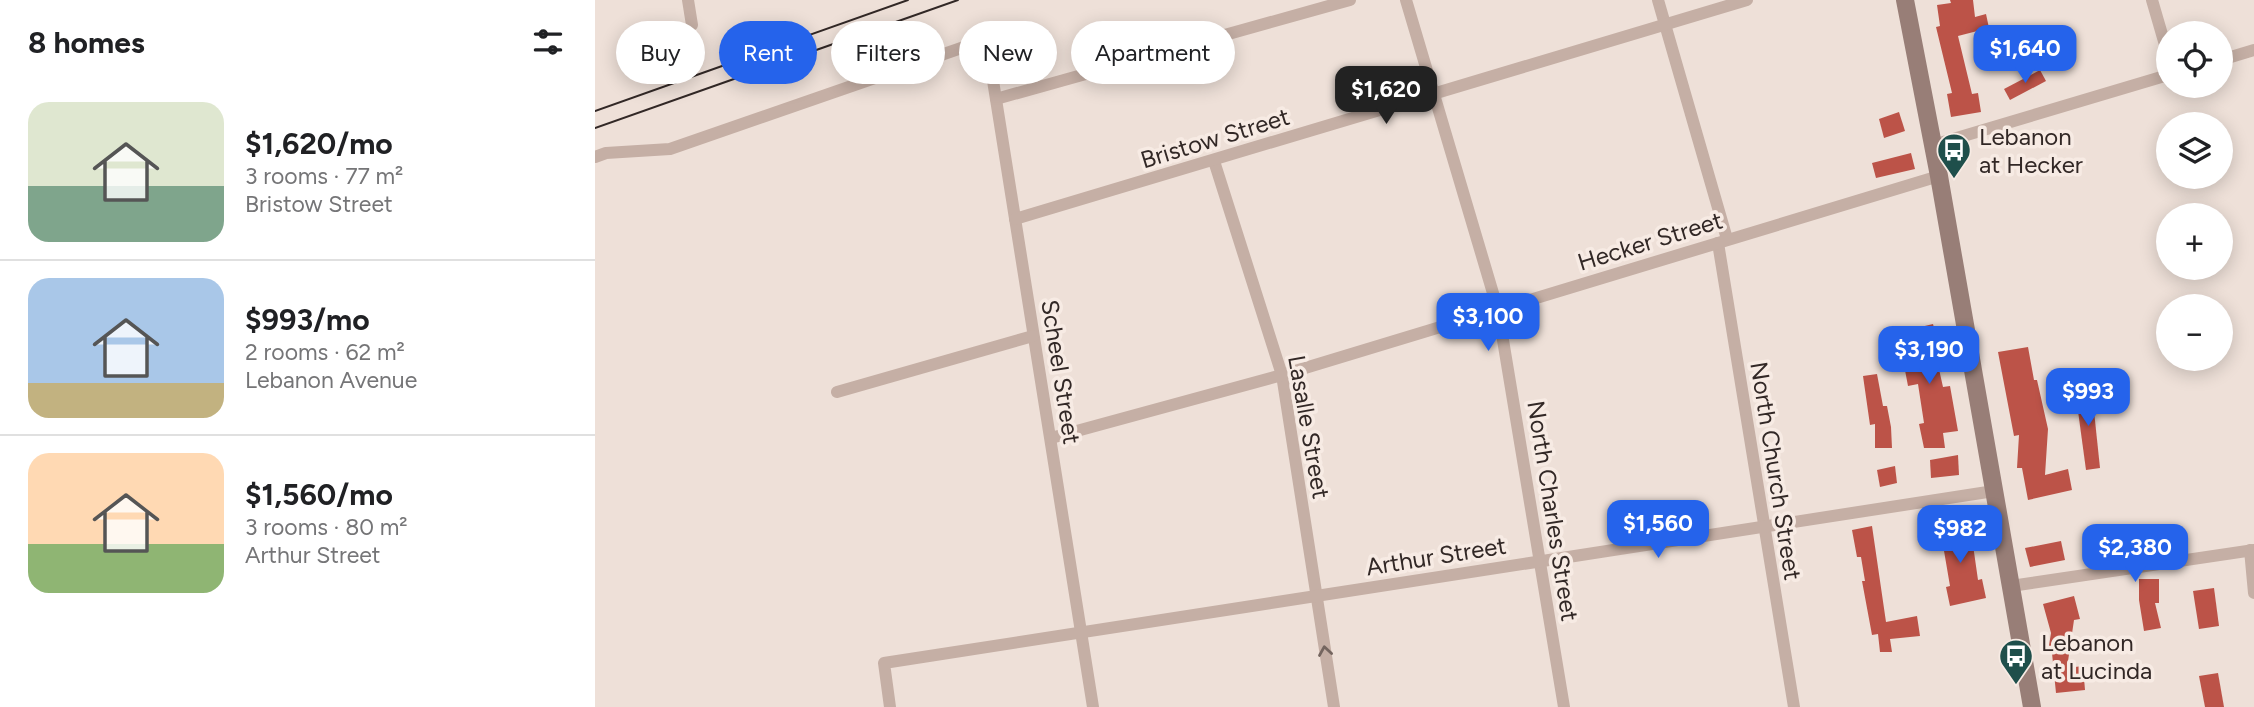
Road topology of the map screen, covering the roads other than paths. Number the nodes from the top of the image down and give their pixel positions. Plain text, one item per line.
1 (688, 0) edge
2 (1350, 0) edge
3 (1406, 0) edge
4 (1658, 0) edge
5 (1747, 0) edge
6 (1905, 0) edge
7 (2152, 0) edge
8 (691, 21) edge
9 (2158, 21) edge
10 (1665, 25) junction
11 (2254, 50) edge
12 (2233, 56) edge
13 (2156, 79) edge
14 (1434, 94) junction
15 (996, 99) junction
16 (1933, 145) junction
17 (595, 157) edge
18 (1214, 161) junction
19 (1939, 176) junction
20 (1015, 219) junction
21 (1723, 241) junction
22 (1498, 310) junction
23 (1033, 336) junction
24 (1282, 375) junction
25 (837, 391) dead end
26 (1051, 438) junction
27 (1994, 491) junction
28 (1764, 527) junction
29 (2252, 550) edge
30 (1539, 561) junction
31 (2011, 586) junction
32 (2254, 593) edge
33 (1317, 596) junction
34 (1081, 632) junction
35 (890, 707) edge
36 (1093, 707) edge
37 (1333, 707) edge
38 (1564, 707) edge
39 (1794, 707) edge
40 (2032, 707) edge

1 - 8 street
2 - 15 street
3 - 14 street, North Charles Street
4 - 10 street, North Church Street
5 - 10 street, Bristow Street
6 - 16 main road
7 - 9 street
10 - 14 street, Bristow Street
10 - 21 street, North Church Street
11 - 12 street
13 - 16 street
14 - 18 street, Bristow Street
14 - 22 street, North Charles Street
15 - 17 street, Scheel Street
15 - 20 street, Scheel Street
16 - 19 main road
18 - 20 street, Bristow Street
18 - 24 street, Lasalle Street
19 - 21 street, Hecker Street
19 - 27 main road
20 - 23 street, Scheel Street
21 - 22 street, Hecker Street
21 - 28 street, North Church Street
22 - 24 street, Hecker Street
22 - 30 street, North Charles Street
23 - 25 street
23 - 26 street, Scheel Street
24 - 26 street, Hecker Street
24 - 33 street, Lasalle Street
26 - 34 street, Scheel Street
27 - 28 street, Arthur Street
27 - 31 main road
28 - 30 street, Arthur Street
28 - 39 street, North Church Street
29 - 31 street
29 - 32 street
30 - 33 street, Arthur Street
30 - 38 street, North Charles Street
31 - 40 main road
33 - 34 street, Arthur Street
37 -> 33 street, Lasalle Street
34 - 35 street, Arthur Street
34 - 36 street, Scheel Street

